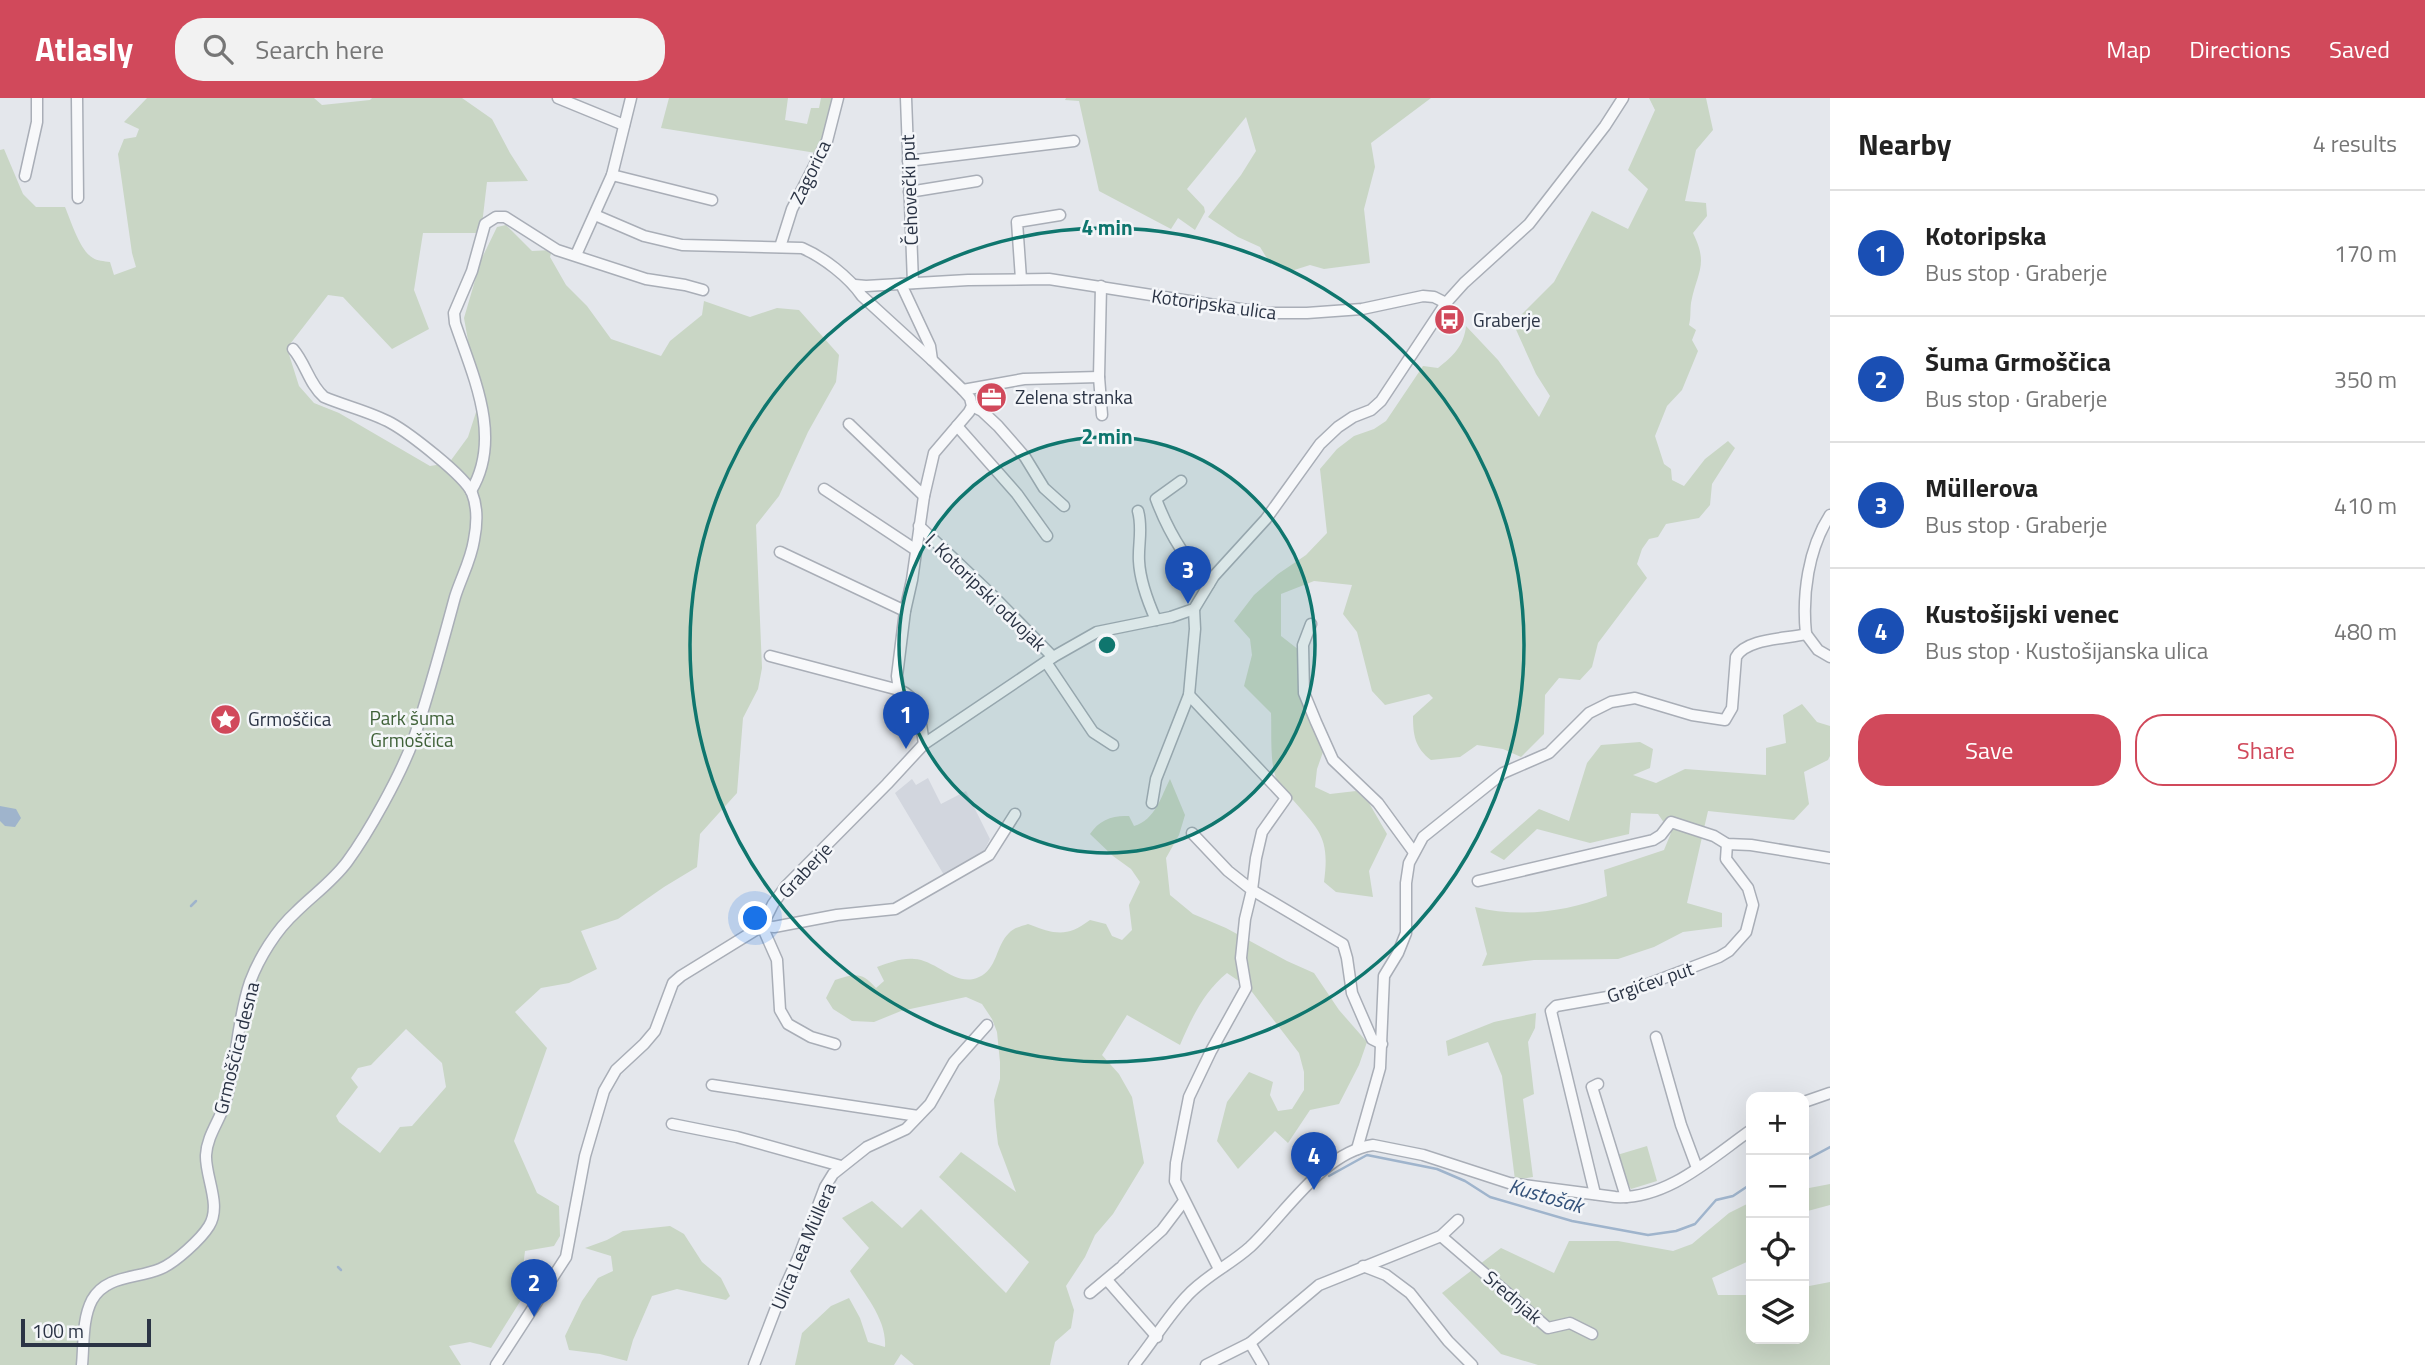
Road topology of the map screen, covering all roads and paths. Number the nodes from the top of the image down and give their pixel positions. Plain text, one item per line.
1 (37, 98) edge
2 (77, 98) edge
3 (558, 98) edge
4 (631, 98) edge
5 (838, 98) edge
6 (906, 98) edge
7 (1623, 98) edge
8 (624, 125) junction
9 (1074, 141) dead end
10 (908, 161) junction
11 (612, 175) junction
12 (25, 176) dead end
13 (977, 181) dead end
14 (909, 192) junction
15 (78, 198) dead end
16 (712, 200) dead end
17 (595, 215) junction
18 (1060, 215) dead end
19 (780, 247) junction
20 (576, 255) junction
21 (1021, 279) junction
22 (913, 283) junction
23 (901, 284) junction
24 (855, 285) junction
25 (1101, 286) junction
26 (703, 290) dead end
27 (1446, 303) junction
28 (293, 349) dead end
29 (932, 360) junction
30 (1099, 377) junction
31 (963, 390) junction
32 (972, 406) junction
33 (1102, 415) dead end
34 (849, 424) dead end
35 (957, 426) junction
36 (1181, 481) dead end
37 (824, 489) dead end
38 (471, 491) junction
39 (924, 496) junction
40 (1065, 506) dead end
41 (1138, 511) dead end
42 (1830, 515) edge
43 (919, 526) junction
44 (1047, 536) dead end
45 (916, 550) junction
46 (780, 552) dead end
47 (1209, 584) junction
48 (1194, 609) junction
49 (905, 611) junction
50 (1156, 620) junction
51 (1311, 624) dead end
52 (1806, 634) junction
53 (770, 656) dead end
54 (1830, 657) edge
55 (1050, 660) junction
56 (899, 690) junction
57 (1189, 695) junction
58 (924, 744) junction
59 (1113, 745) dead end
60 (1152, 803) dead end
61 (1015, 814) dead end
62 (1192, 833) dead end
63 (1727, 844) junction
64 (1413, 851) junction
65 (1830, 858) edge
66 (1478, 881) dead end
67 (1252, 890) junction
68 (762, 926) junction
69 (987, 1025) dead end
70 (1656, 1037) dead end
71 (835, 1044) dead end
72 (1382, 1044) junction
73 (1598, 1084) dead end
74 (712, 1085) dead end
75 (1830, 1093) edge
76 (1809, 1100) edge
77 (918, 1116) junction
78 (672, 1124) dead end
79 (1746, 1134) edge
80 (1357, 1149) junction
81 (841, 1166) junction
82 (1697, 1168) junction
83 (1595, 1194) junction
84 (1626, 1197) junction
85 (1184, 1201) junction
86 (1458, 1220) dead end
87 (1441, 1236) junction
88 (1363, 1266) junction
89 (1219, 1269) junction
90 (1107, 1280) junction
91 (1090, 1293) dead end
92 (1592, 1334) dead end
93 (1157, 1337) junction
94 (1250, 1343) junction
95 (82, 1365) edge
96 (496, 1365) edge
97 (754, 1365) edge
98 (1134, 1365) edge
99 (1206, 1365) edge
100 (1263, 1365) edge
101 (1472, 1365) edge

1 - 12 street
2 - 15 street
3 - 8 street
4 - 8 street
5 - 19 street, Zagorica
6 - 10 street, Čehovečki put
7 - 27 street
8 - 11 street
9 - 10 street
10 - 14 street, Čehovečki put
11 - 16 street
11 - 17 street
13 - 14 street
14 - 22 street, Čehovečki put
17 - 19 street
17 - 20 street
18 - 21 street
19 - 24 street
20 - 26 street
20 - 38 street
21 - 22 street, Kotoripska ulica
21 - 25 street, Kotoripska ulica
22 - 23 street, Kotoripska ulica
23 - 24 street, Kotoripska ulica
23 - 29 street
24 - 29 street
25 - 27 street, Kotoripska ulica
25 - 30 street
27 - 47 street
28 - 38 street
29 - 31 street
30 - 31 street
30 - 33 street
31 - 32 street
32 - 35 street
32 - 40 street
34 - 39 street
35 - 39 street
35 - 44 street
36 - 47 street
37 - 45 street
38 - 95 street, Grmoščica desna
39 - 43 street
41 - 50 street
42 - 52 street
43 - 45 street
43 - 55 street, I. Kotoripski odvojak
45 - 49 street
46 - 49 street
47 - 48 street
48 - 50 street, Graberje
48 - 57 street
49 - 56 street
50 - 55 street, Graberje
51 - 64 street
52 - 54 street
52 - 64 street
53 - 56 street
55 - 58 street, Graberje
55 - 59 street, I. Kotoripski odvojak
56 - 58 street
57 - 60 street
57 - 67 street
58 - 68 street, Graberje
61 - 68 street
62 - 67 street
63 - 65 street
63 - 66 street
63 - 83 street, Grgićev put
64 - 72 street
67 - 72 street
67 - 85 street
68 - 71 street
68 - 96 street, Graberje
69 - 77 street, Ulica Lea Müllera
70 - 82 street
72 - 80 street
73 - 84 street
74 - 77 street
75 - 76 street
77 - 81 street, Ulica Lea Müllera
78 - 81 street
79 - 82 street
80 - 83 street
80 - 89 street
81 - 97 street, Ulica Lea Müllera
82 - 84 street
83 - 84 street
85 - 89 street
85 - 90 street
86 - 87 street
87 - 88 street
87 - 92 street, Srednjak
88 - 94 street
88 - 101 street
89 - 93 street
90 - 91 street
90 - 93 street
93 - 98 street
94 - 99 street
94 - 100 street

